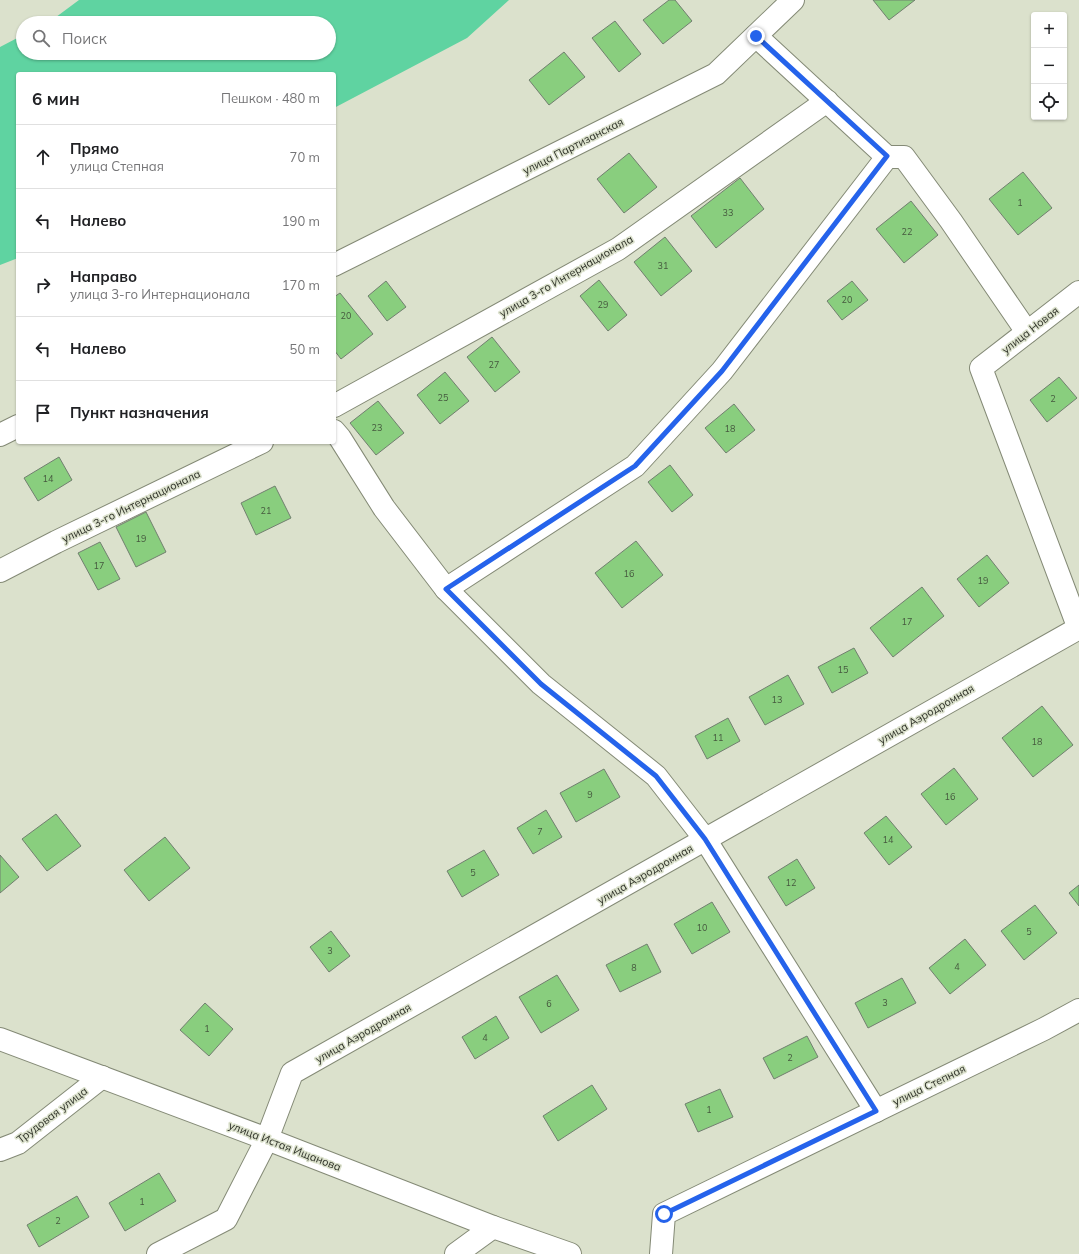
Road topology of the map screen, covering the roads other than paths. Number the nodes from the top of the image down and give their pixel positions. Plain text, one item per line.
1 (793, 0) edge
2 (756, 36) junction
3 (827, 101) junction
4 (887, 156) junction
5 (336, 264) edge
6 (1079, 292) edge
7 (1027, 332) junction
8 (336, 405) edge
9 (16, 427) edge
10 (336, 433) edge
11 (0, 435) edge
12 (258, 444) edge
13 (0, 571) edge
14 (446, 589) junction
15 (1079, 628) edge
16 (705, 839) junction
17 (1079, 1010) edge
18 (0, 1039) edge
19 (102, 1077) junction
20 (876, 1111) junction
21 (267, 1138) junction
22 (0, 1150) edge
23 (494, 1227) junction
24 (158, 1254) edge
25 (456, 1254) edge
26 (570, 1254) edge
27 (661, 1254) edge

1 - 2 street, улица Партизанская
2 - 3 street
2 - 5 street, улица Партизанская
3 - 4 street
3 - 8 street, улица 3-го Интернационала
4 - 7 street
4 - 14 street
6 - 7 street, улица Новая
7 - 15 street, улица Новая
9 - 11 street
10 - 14 street
12 - 13 street, улица 3-го Интернационала
14 - 16 street
15 - 16 street, улица Аэродромная
16 - 20 street
16 - 21 street, улица Аэродромная
17 - 20 street, улица Степная
18 - 19 street, улица Истая Ищанова
19 - 21 street, улица Истая Ищанова
19 - 22 street, Трудовая улица
20 - 27 street, улица Степная
21 - 23 street, улица Истая Ищанова
21 - 24 street, улица Аэродромная
23 - 25 street
23 - 26 street, улица Истая Ищанова

